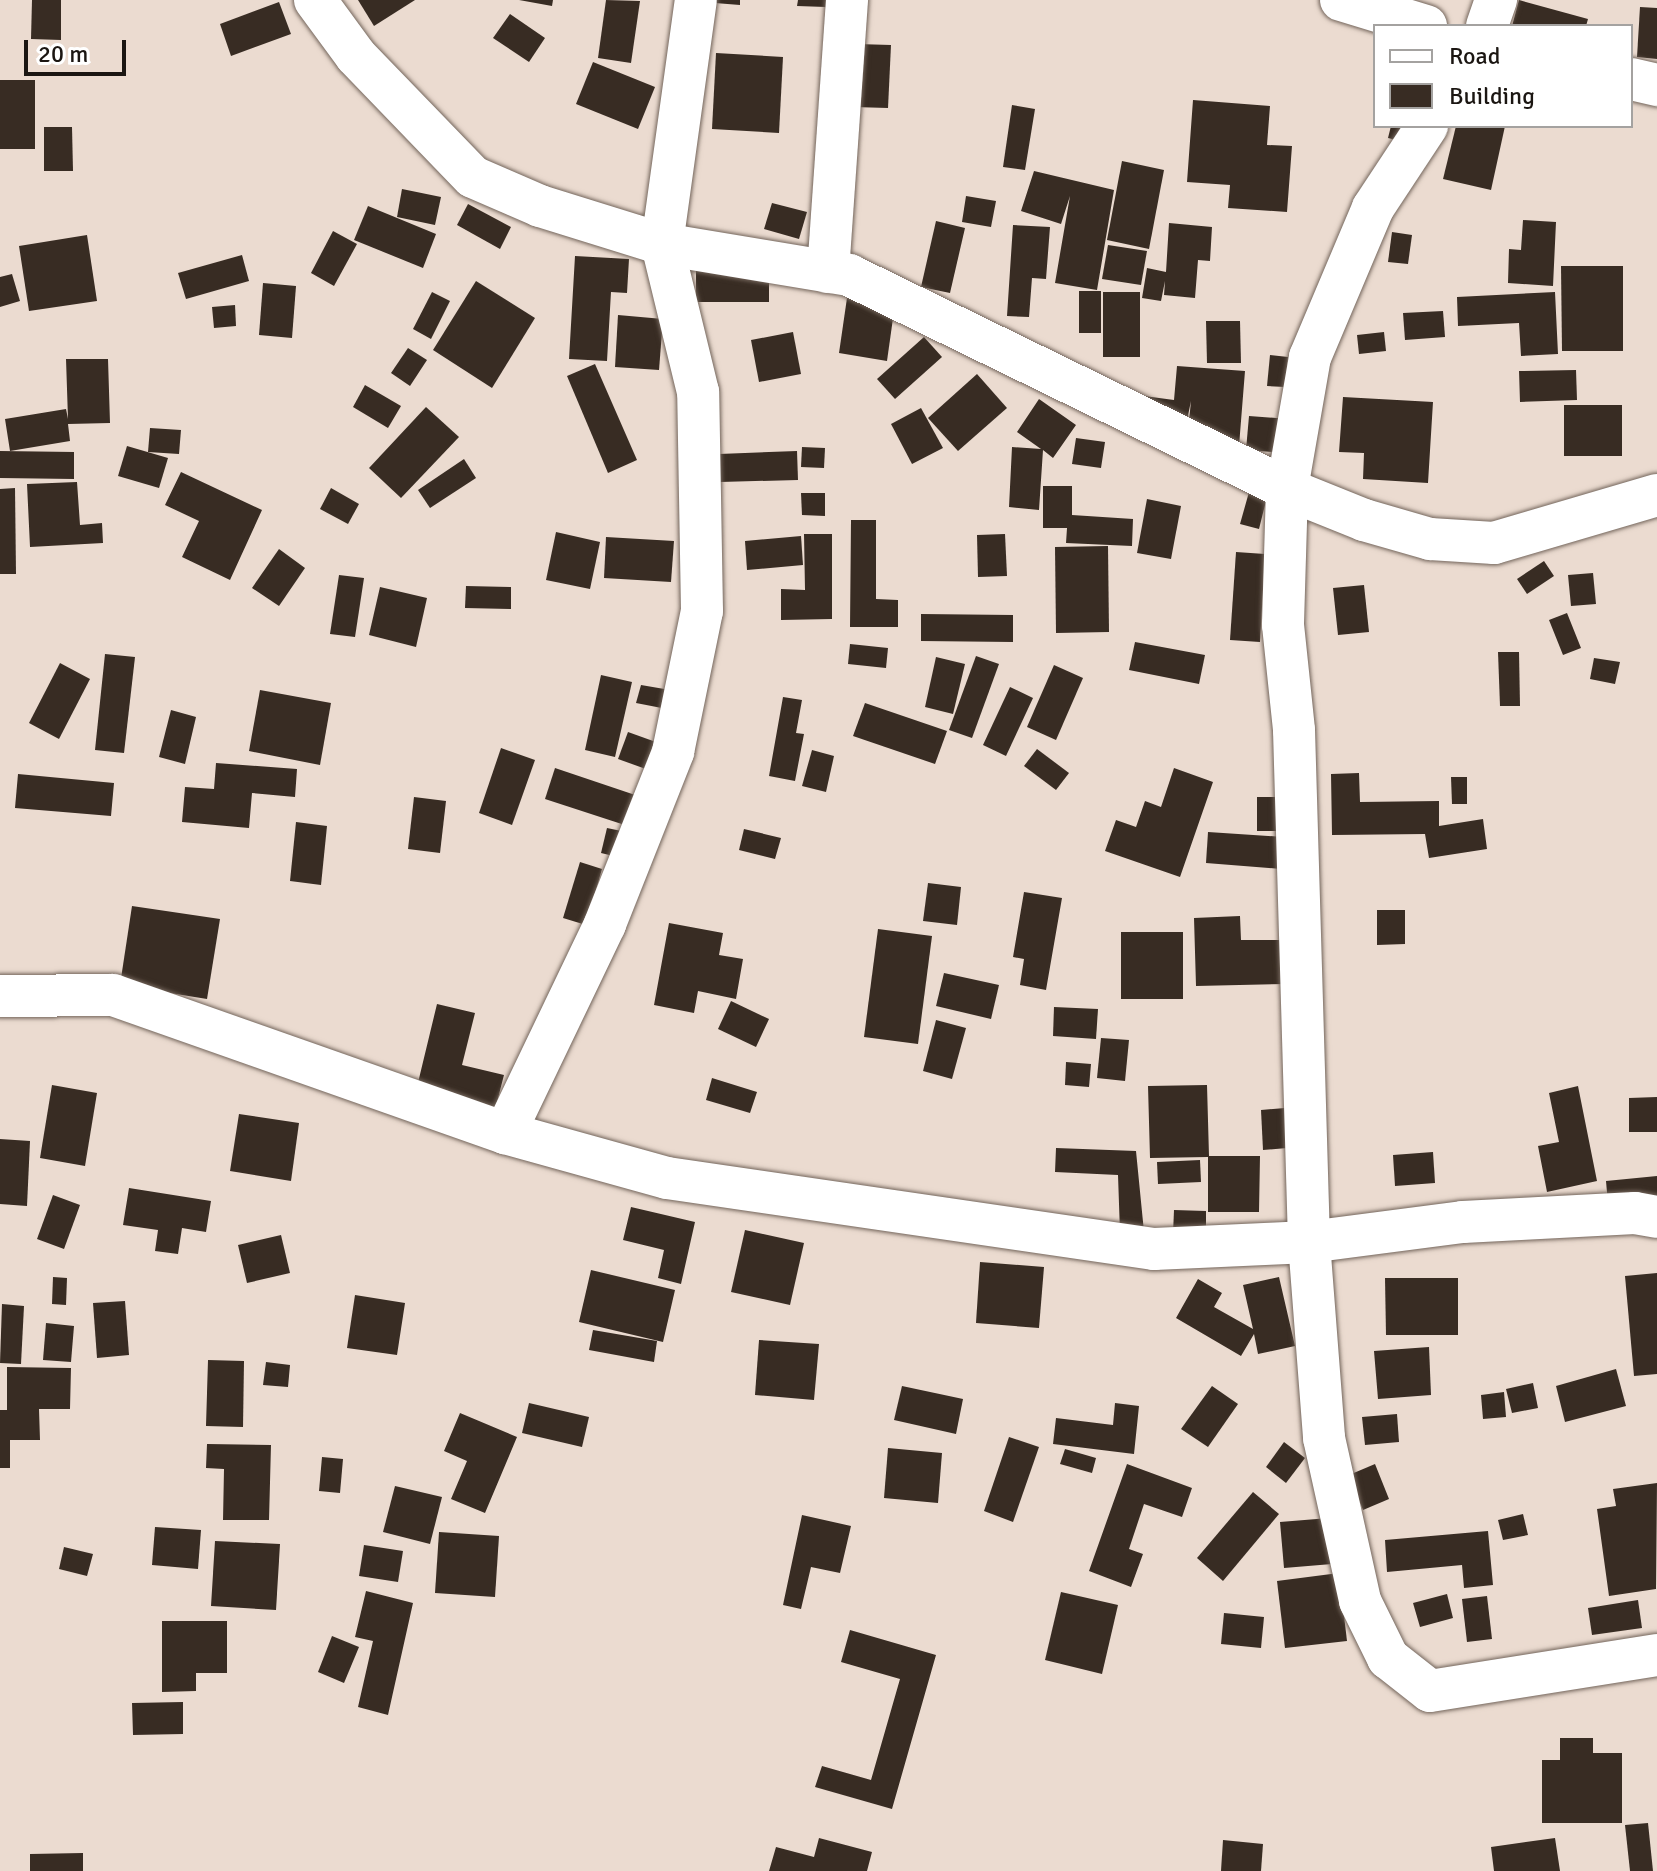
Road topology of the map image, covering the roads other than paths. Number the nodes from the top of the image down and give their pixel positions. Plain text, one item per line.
1 (315, 0) edge
2 (696, 0) edge
3 (847, 0) edge
4 (1341, 0) edge
5 (1496, 0) edge
6 (1419, 24) edge
7 (1488, 24) edge
8 (1633, 79) edge
9 (1657, 85) edge
10 (1426, 128) edge
11 (662, 244) junction
12 (828, 272) junction
13 (1287, 489) junction
14 (1657, 495) edge
15 (0, 996) edge
16 (505, 1133) junction
17 (1650, 1208) edge
18 (1309, 1242) junction
19 (1657, 1655) edge

1 - 11 street
2 - 11 street
3 - 12 street
4 - 6 street
5 - 7 street
8 - 9 street
10 - 13 street
11 - 12 street
11 - 16 street
12 - 13 street
13 - 14 street
13 - 18 street
15 - 16 street
16 - 18 street
17 - 18 street
18 - 19 street

